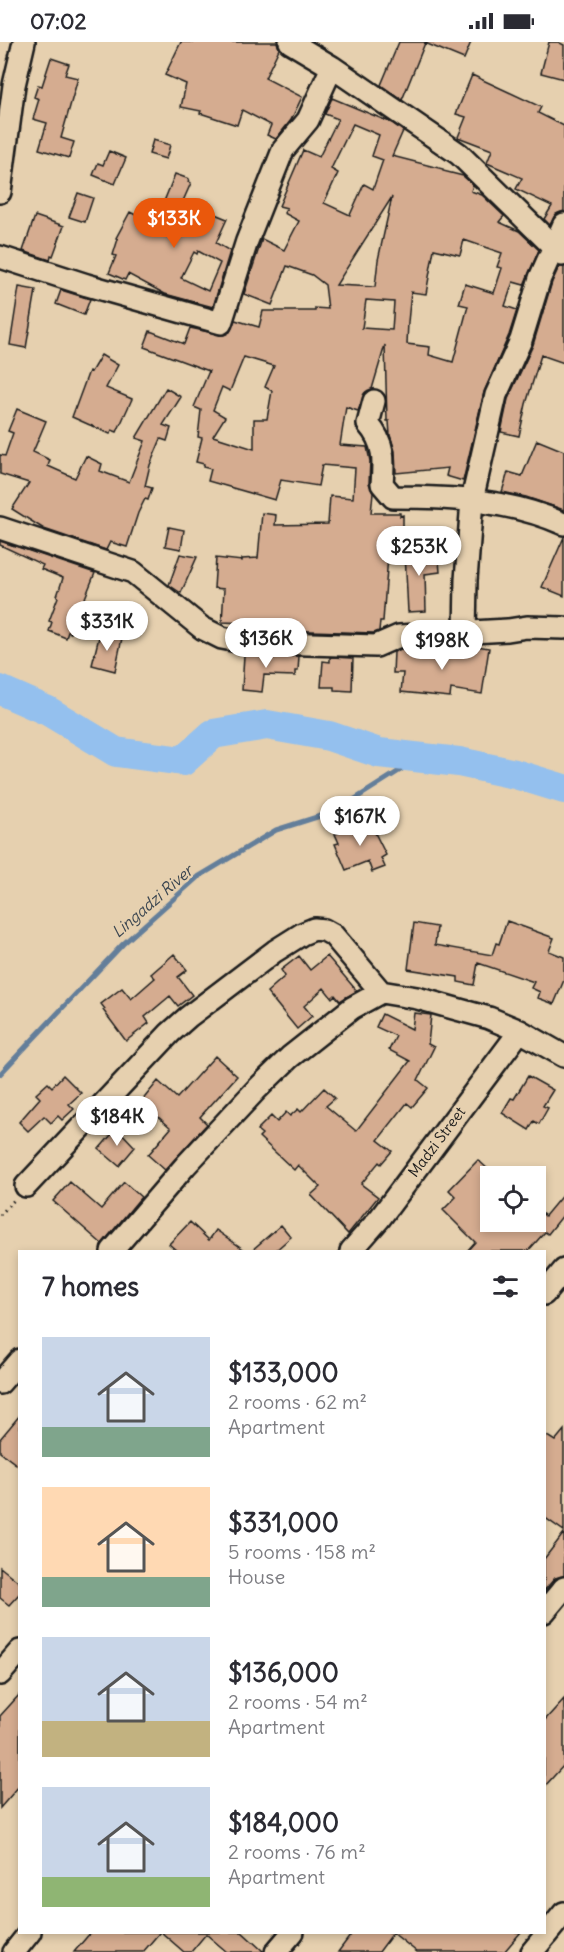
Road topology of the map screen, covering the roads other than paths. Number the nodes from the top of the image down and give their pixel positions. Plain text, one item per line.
1 (24, 42) edge
2 (290, 42) edge
3 (332, 67) junction
4 (7, 82) edge
5 (0, 192) edge
6 (564, 224) edge
7 (558, 252) edge
8 (0, 257) edge
9 (374, 401) dead end
10 (472, 500) junction
11 (564, 524) edge
12 (0, 528) edge
13 (564, 628) edge
14 (465, 633) junction
15 (381, 992) junction
16 (520, 1030) junction
17 (564, 1056) edge
18 (26, 1186) dead end
19 (113, 1250) edge
20 (352, 1250) edge
21 (564, 1270) edge
22 (546, 1292) edge
23 (18, 1362) edge
24 (0, 1383) edge
25 (564, 1588) edge
26 (546, 1610) edge
27 (18, 1652) edge
28 (0, 1674) edge
29 (564, 1913) edge
30 (28, 1934) edge
31 (291, 1934) edge
32 (14, 1952) edge
33 (276, 1952) edge
34 (532, 1952) edge

1 - 4 street
2 - 3 street
3 - 7 street
3 - 8 street
4 - 5 street
6 - 7 street
7 - 10 street
9 - 10 street
10 - 11 street
10 - 14 street
12 - 14 street
13 - 14 street
15 - 16 street
15 - 18 street
15 - 19 street
16 - 17 street
16 - 20 street, Madzi Street
21 - 22 street
23 - 24 street
25 - 26 street
27 - 28 street
29 - 34 street
30 - 32 street
31 - 33 street

